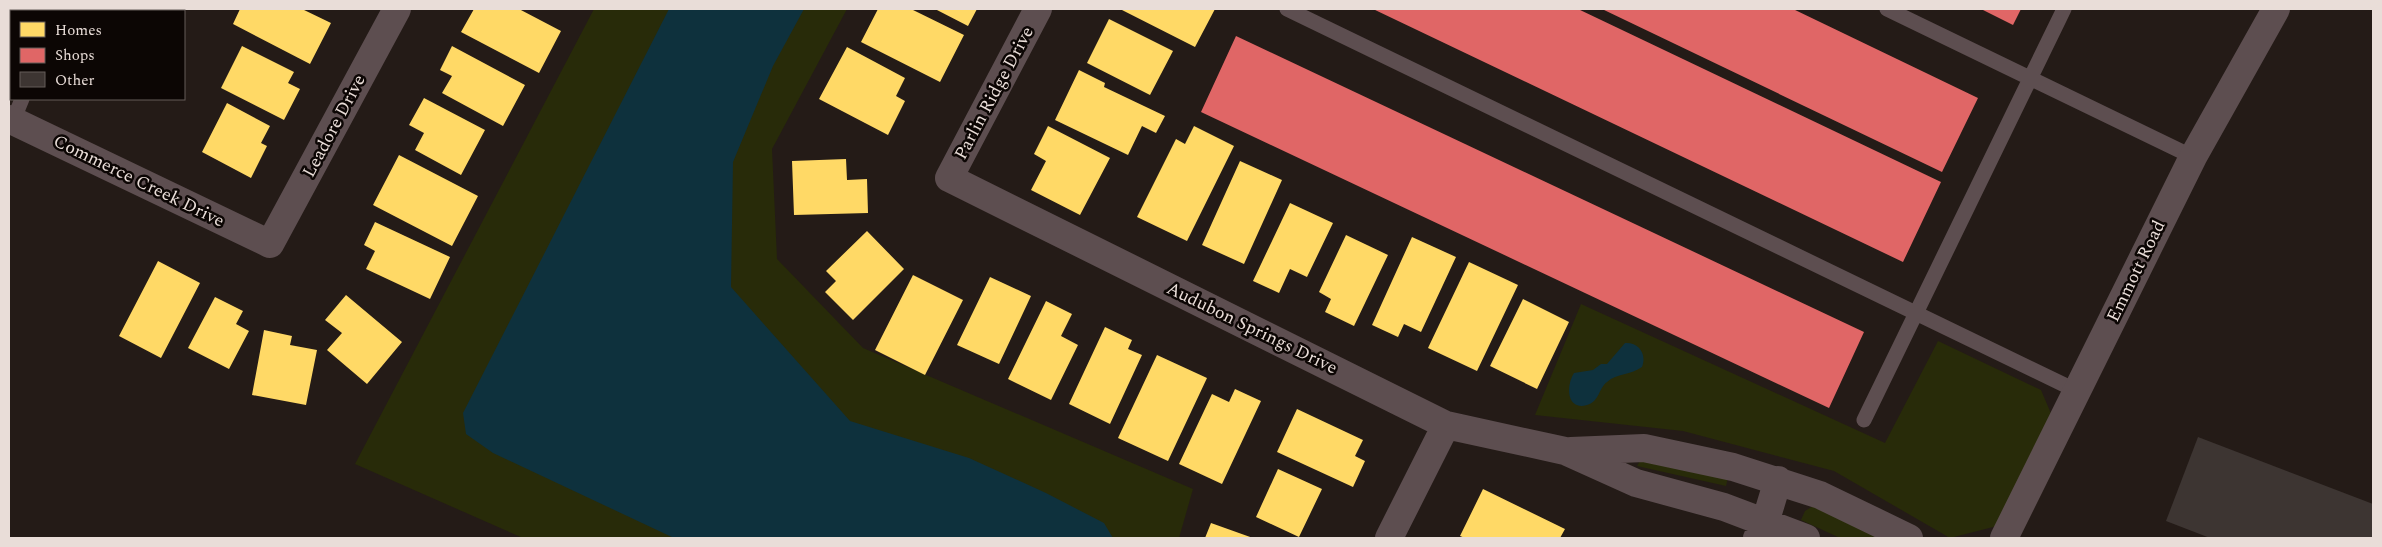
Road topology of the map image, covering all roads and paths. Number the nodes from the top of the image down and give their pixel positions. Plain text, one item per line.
1 (397, 9) edge
2 (1038, 9) edge
3 (1288, 9) edge
4 (1887, 9) edge
5 (2064, 9) edge
6 (2276, 9) edge
7 (2030, 78) junction
8 (15, 113) edge
9 (2193, 157) junction
10 (949, 178) joint
11 (270, 244) joint
12 (1915, 313) junction
13 (2077, 392) junction
14 (1864, 420) dead end
15 (1446, 425) junction
16 (1565, 451) junction
17 (1778, 480) junction
18 (1761, 531) edge
19 (1389, 538) edge
20 (1806, 538) edge
21 (1908, 538) edge
22 (2004, 538) edge

1 - 11 street, Leadore Drive
2 - 10 street, Parlin Ridge Drive
3 - 12 lane
4 - 7 lane
5 - 7 lane
6 - 9 street, Emmott Road
7 - 9 lane
7 - 12 lane
8 - 11 street, Commerce Creek Drive
9 - 13 street, Emmott Road
10 - 15 street, Audubon Springs Drive
12 - 13 lane
12 - 14 lane
13 - 22 street, Emmott Road
15 - 16 street, Audubon Springs Drive
15 - 19 street
16 - 17 street, Audubon Springs Drive
16 - 18 street, Audubon Springs Drive
17 - 18 street
17 - 21 street, Audubon Springs Drive
18 - 20 street, Audubon Springs Drive

